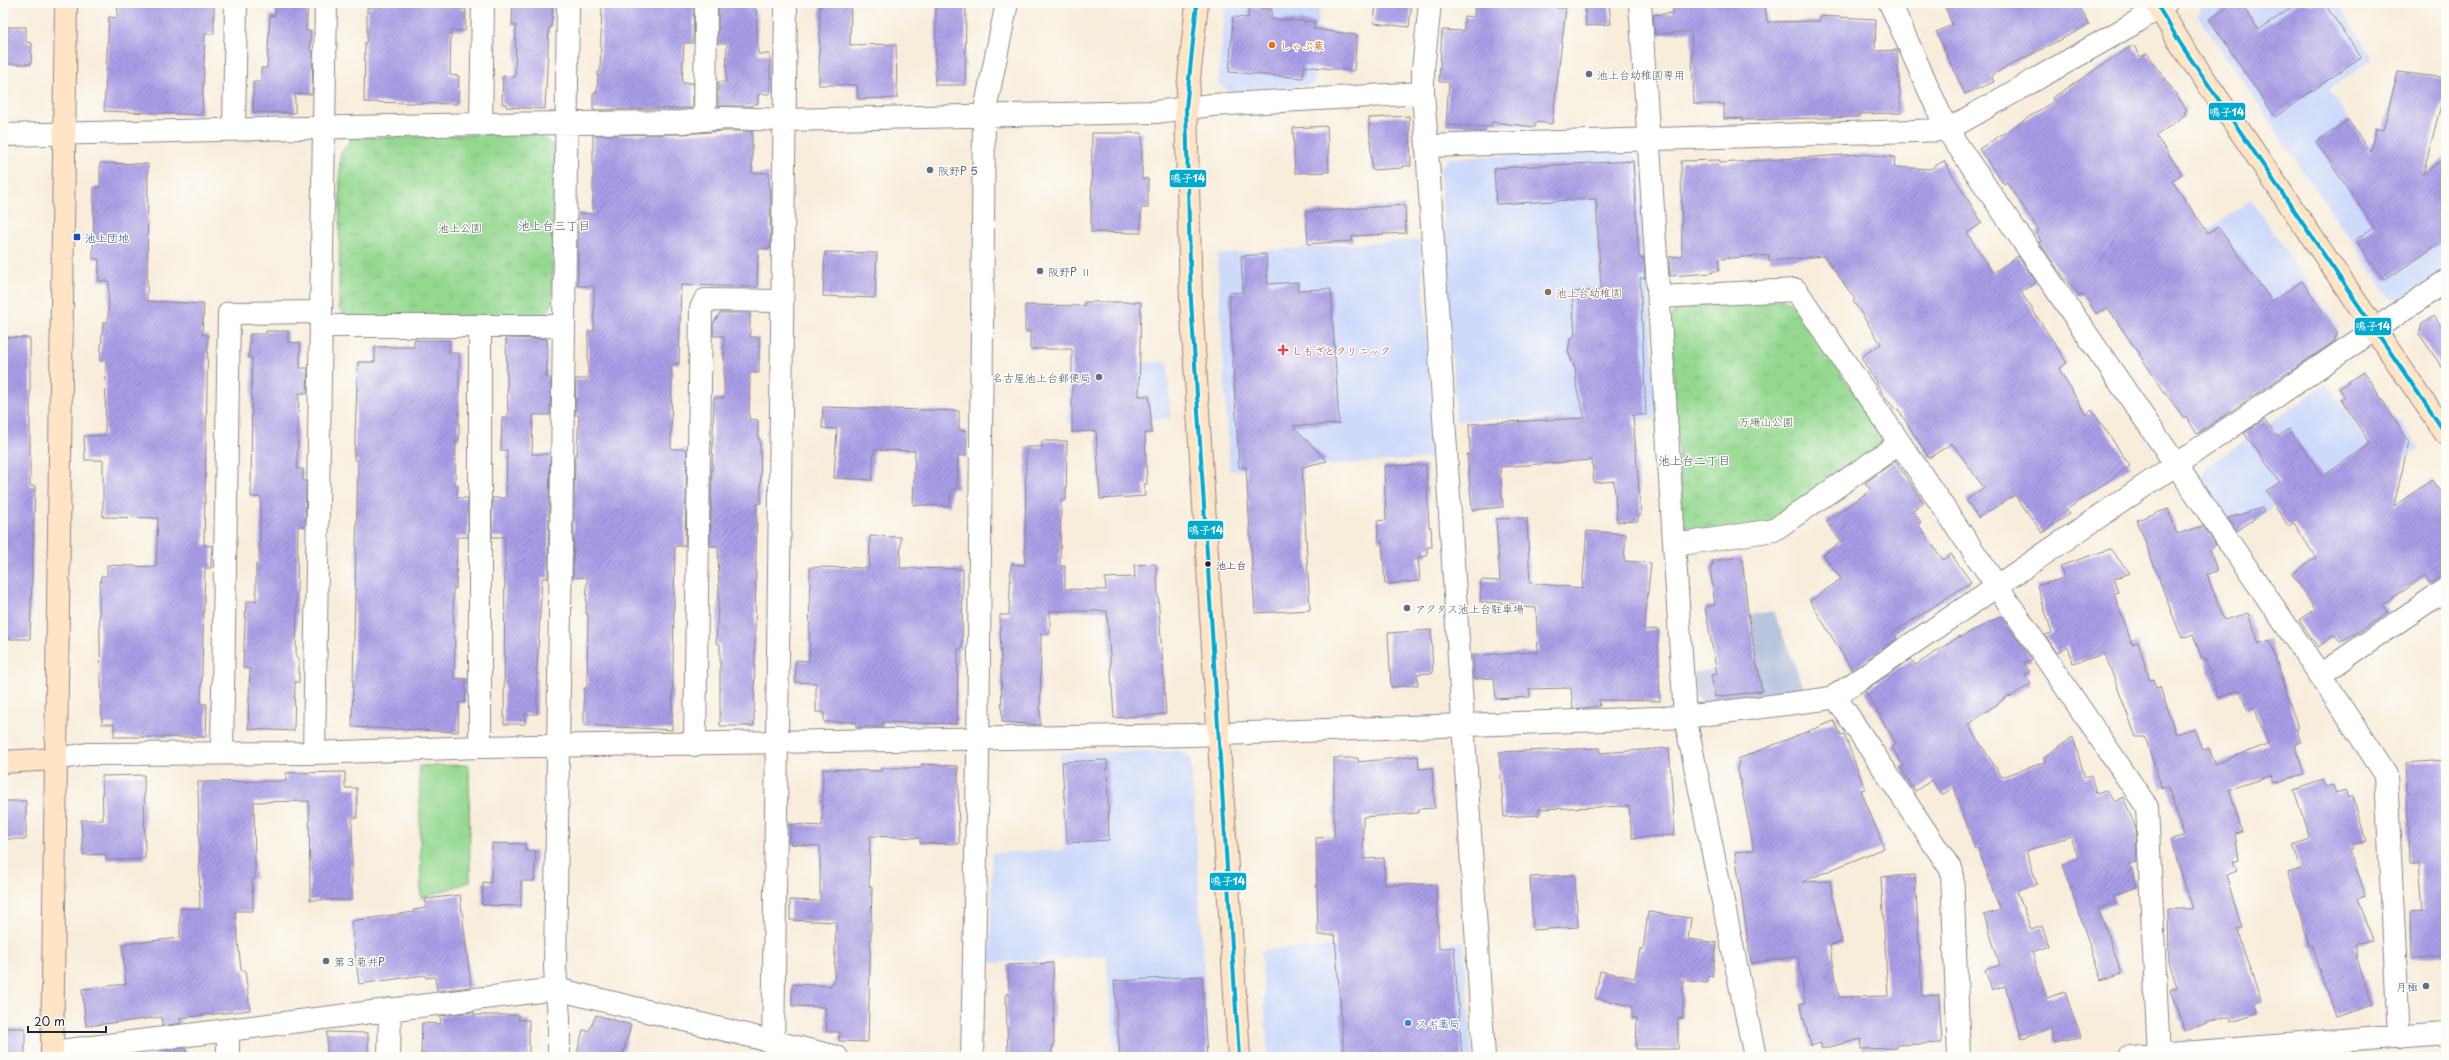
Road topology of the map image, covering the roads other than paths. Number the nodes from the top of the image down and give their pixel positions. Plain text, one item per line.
1 (66, 3) edge
2 (236, 3) edge
3 (326, 3) edge
4 (483, 3) edge
5 (568, 3) edge
6 (706, 3) edge
7 (786, 3) edge
8 (1007, 3) edge
9 (1197, 3) edge
10 (1430, 3) edge
11 (1640, 3) edge
12 (1890, 3) edge
13 (2160, 5) edge
14 (1423, 93) junction
15 (1186, 108) junction
16 (984, 115) junction
17 (705, 120) junction
18 (785, 120) junction
19 (481, 124) junction
20 (566, 124) junction
21 (324, 128) junction
22 (234, 130) junction
23 (1947, 130) junction
24 (64, 134) junction
25 (3, 135) edge
26 (1648, 138) junction
27 (1427, 146) junction
28 (2446, 281) edge
29 (1660, 297) junction
30 (782, 301) junction
31 (321, 319) junction
32 (480, 326) junction
33 (564, 326) junction
34 (2375, 330) junction
35 (2446, 434) edge
36 (1900, 443) junction
37 (2176, 465) junction
38 (1675, 545) junction
39 (1996, 585) junction
40 (2446, 589) edge
41 (2320, 675) junction
42 (1835, 696) junction
43 (1685, 717) junction
44 (1463, 724) junction
45 (1217, 734) junction
46 (978, 739) junction
47 (778, 743) junction
48 (696, 745) junction
49 (480, 747) junction
50 (558, 747) junction
51 (314, 753) junction
52 (222, 754) junction
53 (56, 759) junction
54 (3, 762) edge
55 (556, 989) junction
56 (390, 1009) junction
57 (228, 1031) junction
58 (2446, 1033) edge
59 (2399, 1036) junction
60 (774, 1049) edge
61 (52, 1054) edge
62 (2159, 1056) edge
63 (228, 1057) edge
64 (389, 1057) edge
65 (559, 1057) edge
66 (837, 1057) edge
67 (972, 1057) edge
68 (1239, 1057) edge
69 (1484, 1057) edge
70 (1755, 1057) edge
71 (1959, 1057) edge
72 (2130, 1057) edge

1 - 24 street
2 - 22 street
3 - 21 street
4 - 19 street
5 - 20 street
6 - 17 street
7 - 18 street
8 - 16 street
9 - 15 street
10 - 14 street
11 - 26 street
12 - 23 street
13 - 23 street
13 - 34 street
14 - 15 street
14 - 27 street
15 - 16 street
15 - 45 street
16 - 18 street
16 - 46 street
17 - 18 street
17 - 20 street
18 - 30 street
19 - 20 street
19 - 21 street
20 - 33 street
21 - 22 street
21 - 31 street
22 - 24 street
23 - 26 street
23 - 37 street
24 - 25 street
24 - 53 street
26 - 27 street
26 - 29 street
27 - 44 street
28 - 34 street
29 - 36 street
29 - 38 street
30 - 47 street
30 - 48 street
31 - 32 street
31 - 51 street
31 - 52 street
32 - 33 street
32 - 49 street
33 - 50 street
34 - 35 street
34 - 37 street
36 - 38 street
36 - 39 street
37 - 39 street
37 - 41 street
38 - 43 street
39 - 42 street
39 - 62 street
40 - 41 street
41 - 59 street
42 - 43 street
42 - 71 street
43 - 44 street
43 - 70 street
44 - 45 street
44 - 69 street
45 - 46 street
45 - 68 street
46 - 47 street
46 - 67 street
47 - 48 street
47 - 60 street
48 - 50 street
49 - 50 street
49 - 51 street
50 - 55 street
51 - 52 street
52 - 53 street
53 - 54 street
53 - 61 street
55 - 56 street
55 - 60 street
55 - 65 street
56 - 57 street
56 - 64 street
57 - 61 street
57 - 63 street
58 - 59 street
59 - 62 street
60 - 66 street
62 - 72 street

